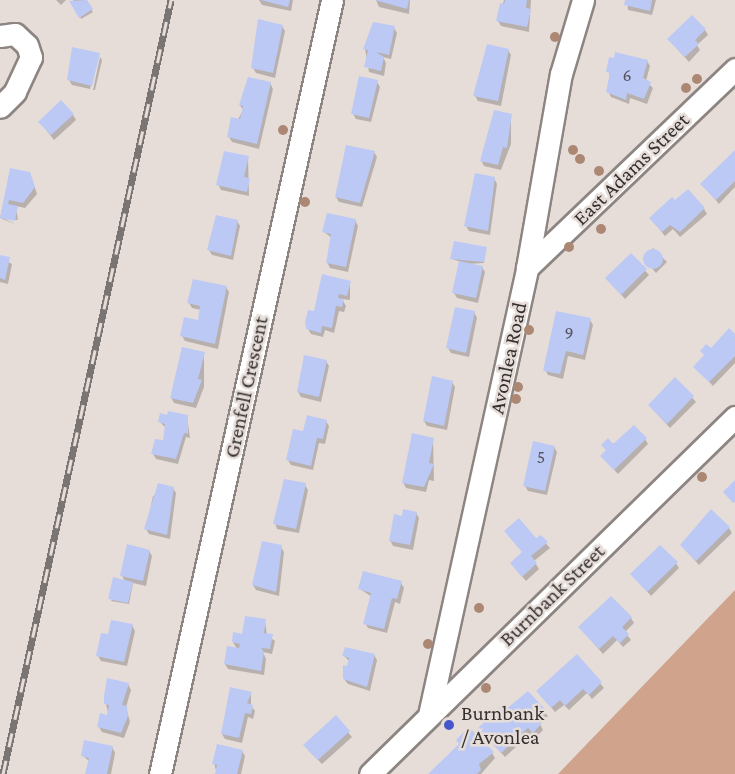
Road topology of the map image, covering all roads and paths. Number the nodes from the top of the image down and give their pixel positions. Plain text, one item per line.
1 (332, 0) edge
2 (583, 0) edge
3 (0, 36) edge
4 (735, 69) edge
5 (0, 107) edge
6 (527, 268) junction
7 (735, 417) edge
8 (429, 715) junction
9 (160, 774) edge
10 (370, 774) edge

1 - 9 street, Grenfell Crescent
2 - 6 street, Avonlea Road
3 - 5 street
4 - 6 street, East Adams Street
6 - 8 street, Avonlea Road
7 - 8 street, Burnbank Street
8 - 10 street, Burnbank Street

